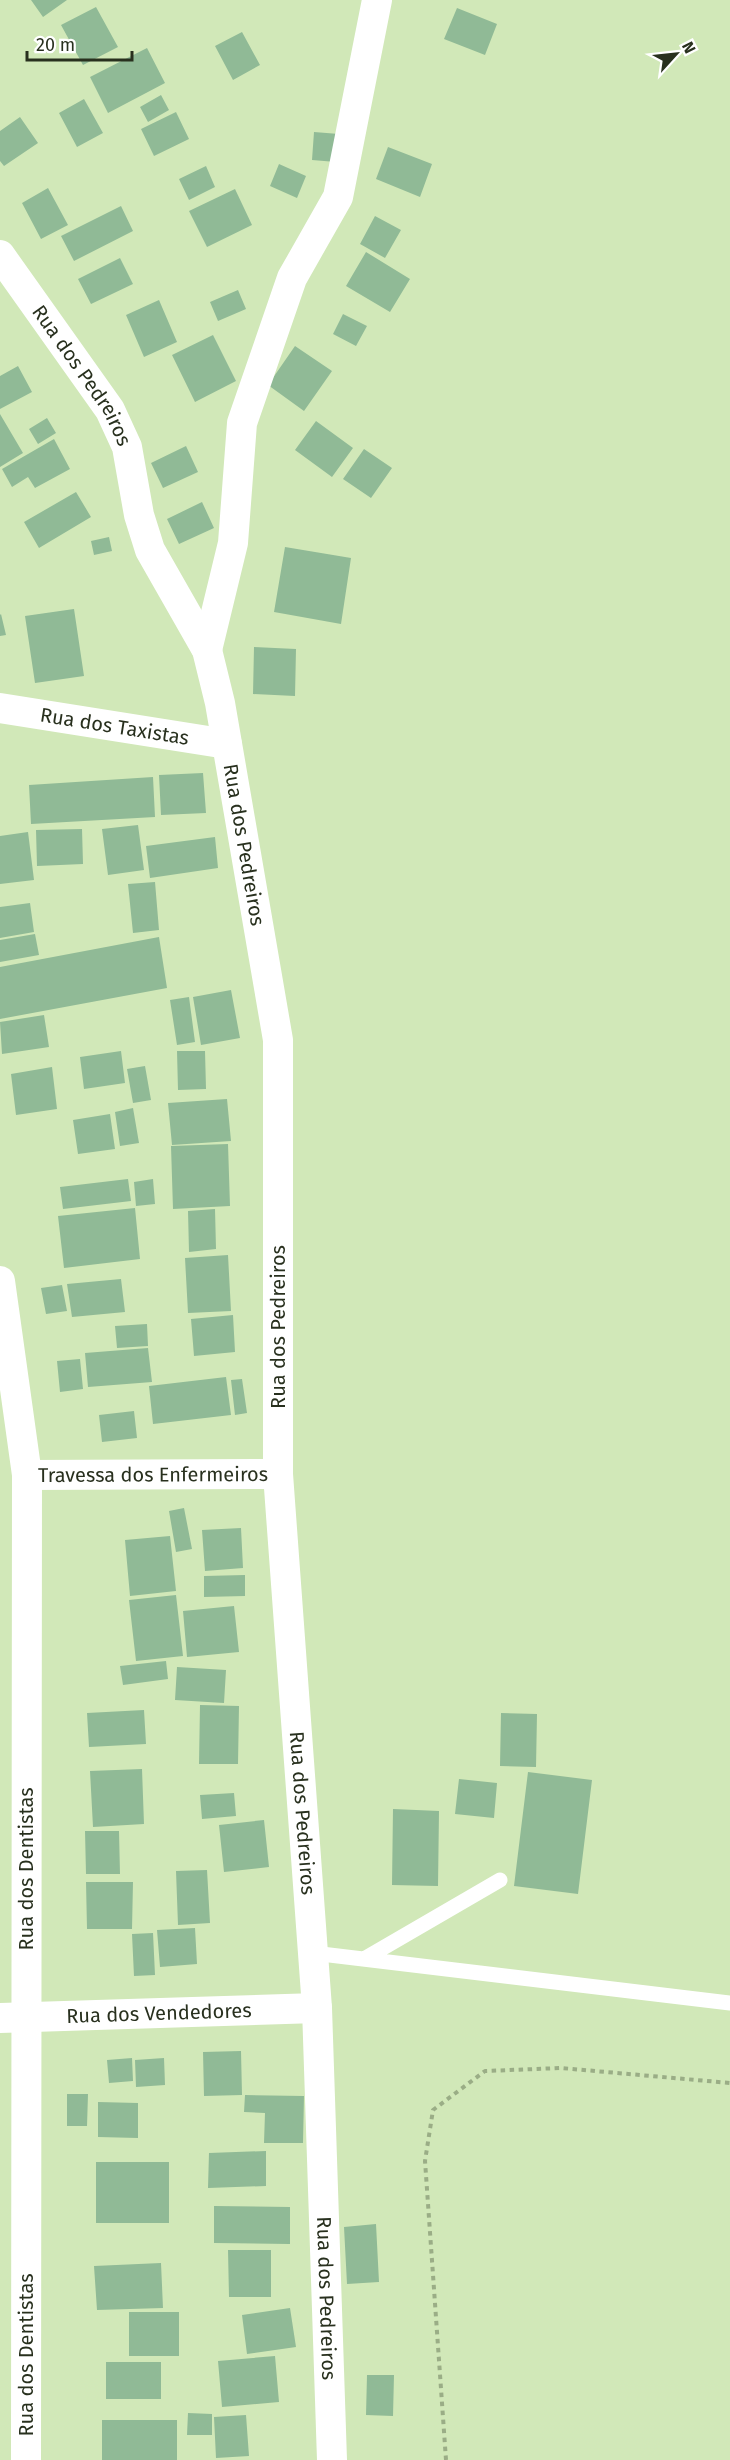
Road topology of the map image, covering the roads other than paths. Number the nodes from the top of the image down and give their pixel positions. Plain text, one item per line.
1 (377, 0) edge
2 (0, 255) edge
3 (207, 650) junction
4 (0, 708) edge
5 (227, 744) junction
6 (1, 1293) edge
7 (278, 1474) junction
8 (27, 1475) junction
9 (500, 1880) dead end
10 (313, 1953) junction
11 (364, 1959) junction
12 (730, 2003) edge
13 (317, 2008) junction
14 (13, 2018) edge
15 (26, 2460) edge
16 (332, 2460) edge

1 - 3 street
2 - 3 street, Rua dos Pedreiros
3 - 5 street, Rua dos Pedreiros
4 - 5 street, Rua dos Taxistas
5 - 7 street, Rua dos Pedreiros
6 - 8 street, Rua dos Dentistas
7 - 8 street, Travessa dos Enfermeiros
7 - 10 street, Rua dos Pedreiros
8 - 14 street, Rua dos Dentistas
9 - 11 lane
10 - 11 lane
10 - 13 street, Rua dos Pedreiros
11 - 12 lane
13 - 14 street, Rua dos Vendedores
13 - 16 street, Rua dos Pedreiros
14 - 15 street, Rua dos Dentistas

